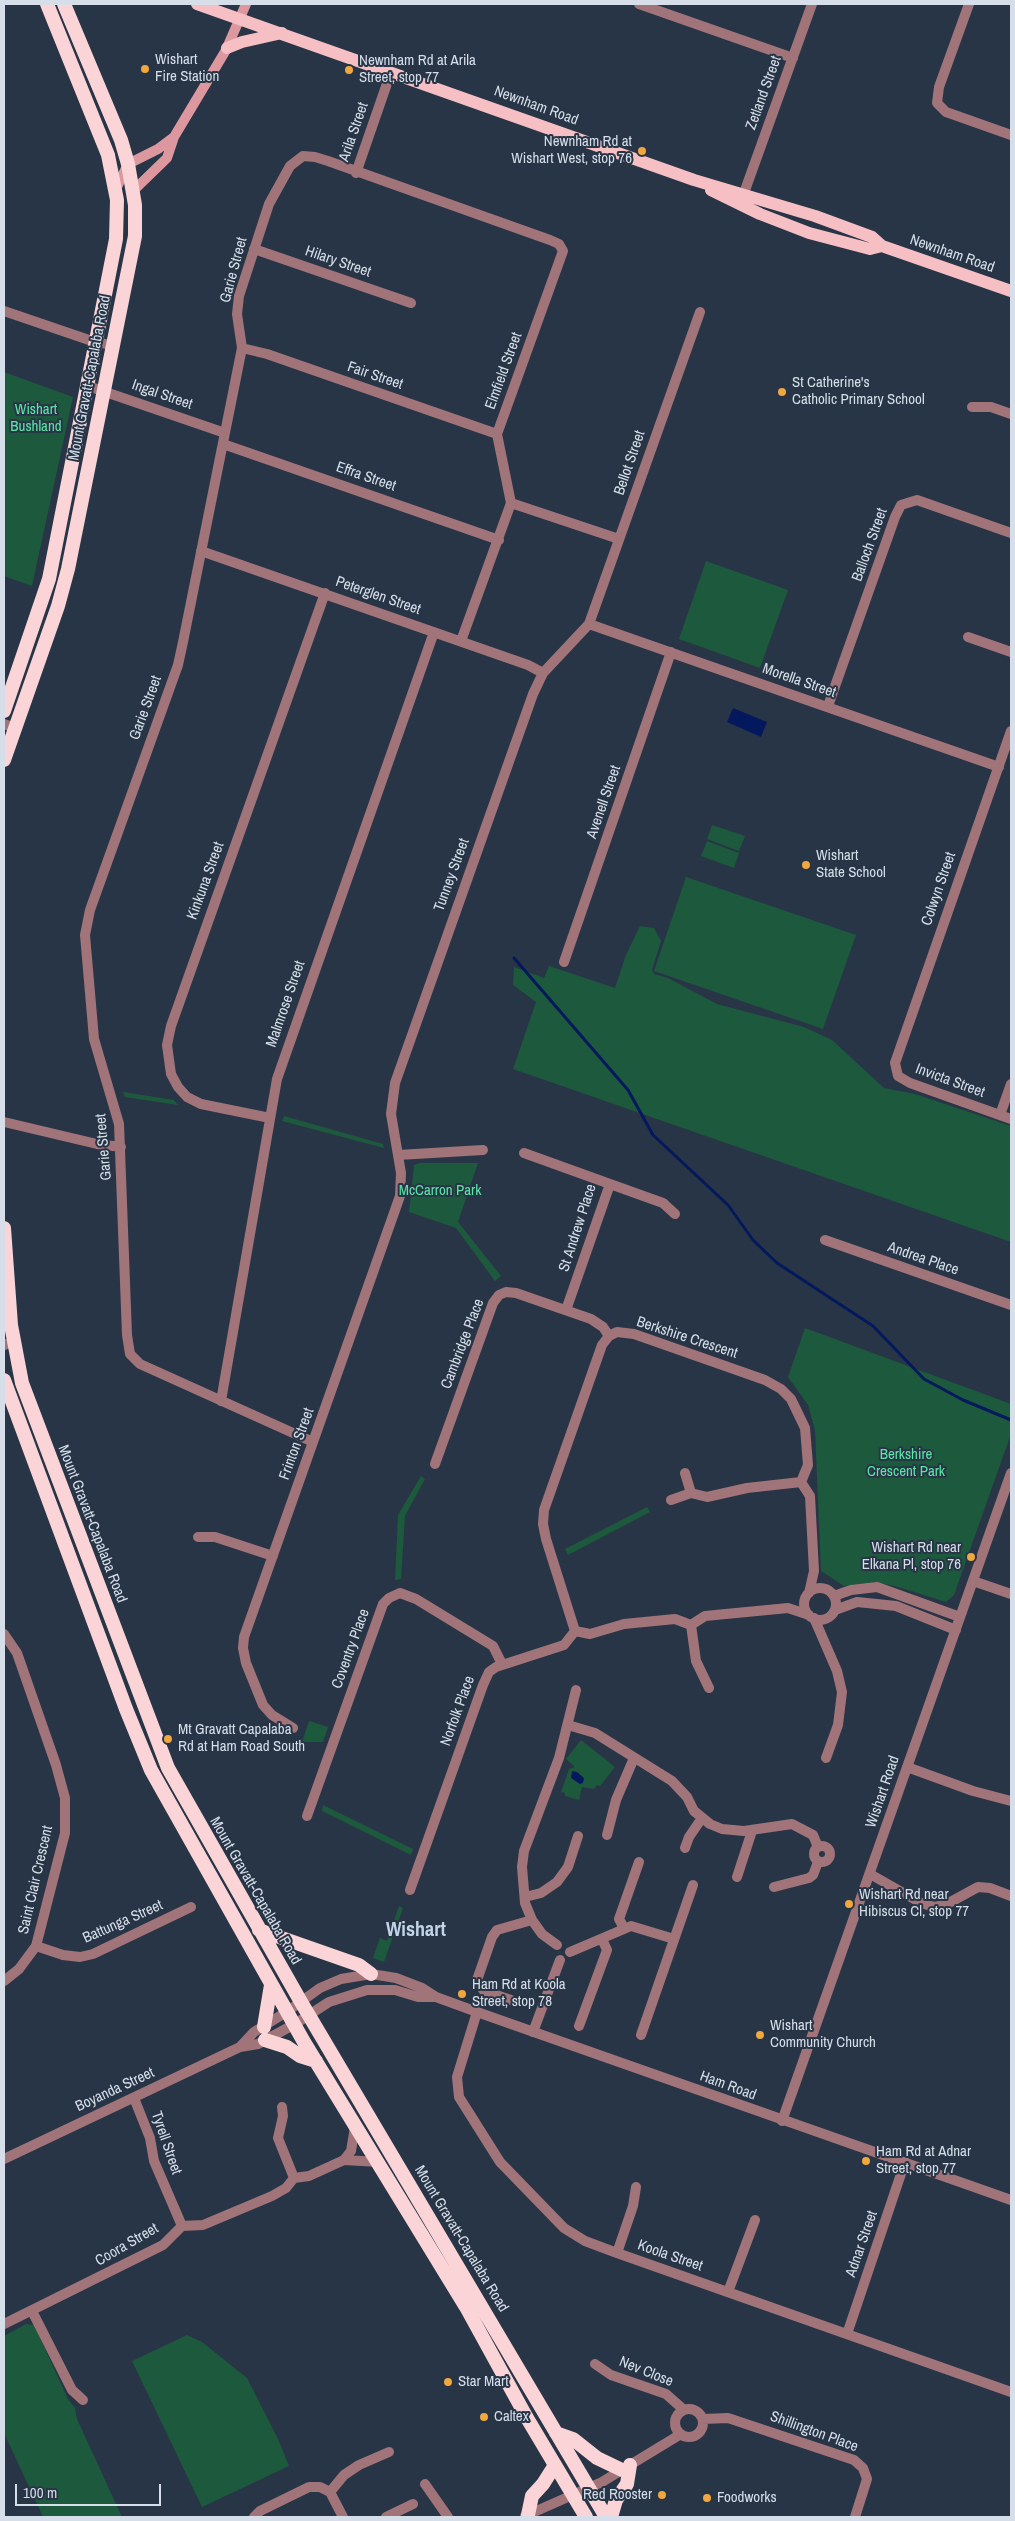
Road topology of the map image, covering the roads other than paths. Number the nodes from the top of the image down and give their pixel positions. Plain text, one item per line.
1 (64, 4) edge
2 (74, 4) edge
3 (198, 4) edge
4 (246, 4) edge
5 (639, 4) edge
6 (812, 4) edge
7 (969, 4) edge
8 (46, 5) edge
9 (240, 18) junction
10 (72, 21) junction
11 (282, 33) junction
12 (227, 48) junction
13 (793, 58) junction
14 (391, 72) junction
15 (1011, 135) edge
16 (174, 137) junction
17 (128, 164) junction
18 (356, 173) junction
19 (694, 180) junction
20 (116, 189) junction
21 (133, 191) junction
22 (744, 193) junction
23 (882, 246) junction
24 (254, 249) junction
25 (563, 251) joint
26 (1011, 291) edge
27 (411, 303) dead end
28 (4, 311) edge
29 (700, 312) dead end
30 (97, 343) junction
31 (114, 346) junction
32 (242, 348) junction
33 (88, 386) junction
34 (105, 392) junction
35 (972, 407) dead end
36 (1011, 414) edge
37 (225, 433) junction
38 (497, 434) junction
39 (223, 444) junction
40 (511, 503) junction
41 (1011, 533) edge
42 (619, 539) junction
43 (499, 540) junction
44 (201, 551) junction
45 (324, 593) junction
46 (590, 624) junction
47 (434, 632) junction
48 (968, 637) dead end
49 (461, 641) junction
50 (671, 652) junction
51 (1011, 652) edge
52 (544, 674) junction
53 (828, 706) junction
54 (4, 712) edge
55 (10, 726) edge
56 (1011, 731) edge
57 (4, 760) edge
58 (999, 767) junction
59 (564, 962) dead end
60 (896, 1057) joint
61 (1011, 1084) edge
62 (1000, 1115) junction
63 (270, 1118) junction
64 (1011, 1119) edge
65 (4, 1122) edge
66 (121, 1147) junction
67 (483, 1150) dead end
68 (524, 1153) dead end
69 (398, 1155) junction
70 (610, 1184) junction
71 (675, 1214) dead end
72 (4, 1228) edge
73 (825, 1240) dead end
74 (1011, 1306) edge
75 (566, 1310) junction
76 (609, 1336) junction
77 (8, 1344) edge
78 (5, 1385) edge
79 (221, 1401) junction
80 (313, 1442) junction
81 (435, 1464) dead end
82 (685, 1473) dead end
83 (1011, 1473) edge
84 (801, 1482) junction
85 (691, 1493) junction
86 (1008, 1493) edge
87 (671, 1500) dead end
88 (198, 1538) dead end
89 (273, 1556) junction
90 (814, 1571) junction
91 (973, 1581) junction
92 (825, 1588) junction
93 (1011, 1594) edge
94 (807, 1596) junction
95 (834, 1596) junction
96 (788, 1608) junction
97 (832, 1614) junction
98 (811, 1616) junction
99 (960, 1617) junction
100 (691, 1625) junction
101 (956, 1630) junction
102 (575, 1631) junction
103 (4, 1634) edge
104 (823, 1638) junction
105 (502, 1664) junction
106 (709, 1688) dead end
107 (576, 1690) dead end
108 (568, 1725) junction
109 (293, 1728) dead end
110 (634, 1758) junction
111 (826, 1758) dead end
112 (907, 1767) junction
113 (1011, 1801) edge
114 (307, 1816) dead end
115 (702, 1818) junction
116 (752, 1831) junction
117 (607, 1835) dead end
118 (578, 1836) dead end
119 (685, 1848) dead end
120 (639, 1862) dead end
121 (870, 1874) junction
122 (738, 1877) dead end
123 (693, 1885) dead end
124 (774, 1887) dead end
125 (410, 1890) dead end
126 (1011, 1896) edge
127 (524, 1897) junction
128 (191, 1907) dead end
129 (532, 1920) junction
130 (624, 1928) junction
131 (260, 1930) junction
132 (602, 1939) junction
133 (674, 1939) junction
134 (557, 1945) dead end
135 (36, 1946) junction
136 (570, 1952) dead end
137 (560, 1960) dead end
138 (371, 1974) junction
139 (4, 1981) edge
140 (271, 1985) junction
141 (436, 1997) junction
142 (510, 2000) dead end
143 (301, 2002) junction
144 (288, 2011) junction
145 (476, 2012) junction
146 (309, 2015) junction
147 (295, 2024) junction
148 (580, 2026) dead end
149 (533, 2032) junction
150 (264, 2034) junction
151 (641, 2035) dead end
152 (316, 2061) junction
153 (134, 2098) junction
154 (282, 2107) dead end
155 (782, 2121) junction
156 (355, 2127) junction
157 (5, 2155) edge
158 (344, 2160) junction
159 (379, 2162) junction
160 (906, 2162) junction
161 (294, 2178) junction
162 (636, 2187) dead end
163 (1011, 2200) edge
164 (755, 2220) dead end
165 (182, 2226) junction
166 (617, 2253) junction
167 (728, 2292) junction
168 (32, 2310) junction
169 (4, 2324) edge
170 (847, 2334) junction
171 (596, 2364) dead end
172 (1011, 2392) edge
173 (83, 2400) dead end
174 (684, 2410) junction
175 (703, 2419) junction
176 (556, 2433) junction
177 (680, 2434) junction
178 (389, 2452) dead end
179 (555, 2465) junction
180 (626, 2467) junction
181 (426, 2484) dead end
182 (589, 2488) junction
183 (330, 2492) junction
184 (572, 2494) junction
185 (413, 2504) dead end
186 (526, 2516) edge
187 (254, 2517) edge
188 (342, 2517) edge
189 (386, 2517) edge
190 (448, 2517) edge
191 (586, 2517) edge
192 (606, 2517) edge
193 (611, 2517) edge
194 (855, 2517) edge

1 - 10 highway, Mount Gravatt-Capalaba Road
2 - 10 main road
3 - 9 main road, Newnham Road
4 - 9 main road
5 - 13 street
6 - 13 street, Zetland Street
7 - 15 street
8 - 20 highway, Mount Gravatt-Capalaba Road
9 - 11 main road, Newnham Road
9 - 12 main road
10 - 17 highway, Mount Gravatt-Capalaba Road
11 - 12 main road
11 - 14 main road, Newnham Road
12 - 16 main road
13 - 22 street, Zetland Street
14 - 18 street, Arila Street
14 - 19 main road, Newnham Road
16 - 17 main road
16 - 21 main road
17 - 20 main road
17 - 21 highway, Mount Gravatt-Capalaba Road
18 - 24 street, Garie Street
18 - 25 street, Garie Street
19 - 22 main road, Newnham Road
19 - 23 main road, Newnham Road
20 - 30 highway, Mount Gravatt-Capalaba Road
21 - 31 highway, Mount Gravatt-Capalaba Road
22 - 23 main road, Newnham Road
23 - 26 main road, Newnham Road
24 - 27 street, Hilary Street
24 - 32 street, Garie Street
25 - 38 street, Elmfield Street
28 - 30 street
29 - 42 street, Bellot Street
30 - 31 street
30 - 33 highway, Mount Gravatt-Capalaba Road
31 - 34 highway, Mount Gravatt-Capalaba Road
32 - 37 street, Garie Street
32 - 38 street, Fair Street
33 - 34 street, Ingal Street
33 - 54 highway, Mount Gravatt-Capalaba Road
34 - 37 street, Ingal Street
34 - 55 highway, Mount Gravatt-Capalaba Road
35 - 36 street
37 - 39 street, Garie Street
38 - 40 street, Elmfield Street
39 - 43 street, Effra Street
39 - 44 street, Garie Street
40 - 42 street
40 - 43 street, Elmfield Street
41 - 53 street, Balloch Street
42 - 46 street, Bellot Street
43 - 49 street, Elmfield Street
44 - 45 street, Peterglen Street
44 - 66 street, Garie Street
45 - 47 street, Peterglen Street
45 - 63 street, Kinkuna Street
46 - 50 street, Morella Street
46 - 52 street, Tunney Street
47 - 49 street, Peterglen Street
47 - 63 street, Malmrose Street
48 - 51 street
49 - 52 street, Peterglen Street
50 - 53 street, Morella Street
50 - 59 street, Avenell Street
52 - 69 street, Tunney Street
53 - 58 street, Morella Street
55 - 57 highway, Mount Gravatt-Capalaba Road
56 - 58 street, Colwyn Street
58 - 60 street, Colwyn Street
60 - 62 street, Invicta Street
61 - 62 street
62 - 64 street, Invicta Street
63 - 79 street, Malmrose Street
65 - 66 street
66 - 79 street, Garie Street
67 - 69 street
68 - 70 street, St Andrew Place
69 - 80 street, Frinton Street
70 - 71 street
70 - 75 street, St Andrew Place
72 - 77 highway, Mount Gravatt-Capalaba Road
73 - 74 street, Andrea Place
75 - 76 street, Cambridge Place
75 - 81 street, Cambridge Place
76 - 84 street, Berkshire Crescent
76 - 102 street
77 - 131 highway, Mount Gravatt-Capalaba Road
78 - 140 highway, Mount Gravatt-Capalaba Road
79 - 80 street, Garie Street
80 - 89 street, Frinton Street
82 - 85 street
83 - 86 street, Wishart Road
84 - 85 street
84 - 90 street
85 - 87 street
86 - 91 street, Wishart Road
88 - 89 street
89 - 109 street, Frinton Street
90 - 92 street
90 - 94 street
91 - 93 street
91 - 99 street, Wishart Road
92 - 94 street
92 - 95 street
94 - 96 street
94 - 98 street
95 - 97 street
95 - 99 street
96 - 98 street
96 - 100 street
97 - 98 street
97 - 101 street
97 - 104 street
98 - 104 street
99 - 101 street, Wishart Road
100 - 102 street
100 - 106 street
101 - 112 street, Wishart Road
102 - 105 street, Norfolk Place
103 - 135 street, Saint Clair Crescent
104 - 111 street
105 - 114 street, Coventry Place
105 - 125 street, Norfolk Place
107 - 108 street
108 - 110 street
108 - 127 street
110 - 115 street
110 - 117 street
112 - 113 street
112 - 121 street, Wishart Road
115 - 116 street
115 - 119 street
116 - 122 street
116 - 124 street
118 - 127 street
120 - 130 street
121 - 126 street
121 - 155 street, Wishart Road
123 - 133 street
127 - 129 street
128 - 135 street, Battunga Street
129 - 134 street
129 - 142 street
130 - 132 street
130 - 133 street
131 - 138 highway
131 - 143 highway, Mount Gravatt-Capalaba Road
132 - 136 street
132 - 148 street
133 - 151 street
135 - 139 street, Saint Clair Crescent
137 - 149 street
138 - 141 street, Ham Road
138 - 143 street, Ham Road
140 - 144 highway, Mount Gravatt-Capalaba Road
140 - 150 highway
141 - 145 street, Ham Road
141 - 146 street, Ham Road
143 - 144 street, Ham Road
143 - 146 highway, Mount Gravatt-Capalaba Road
144 - 147 highway, Mount Gravatt-Capalaba Road
144 - 150 street, Boyanda Street
145 - 149 street, Ham Road
145 - 166 street, Koola Street
146 - 147 street, Ham Road
146 - 176 highway, Mount Gravatt-Capalaba Road
147 - 150 street, Boyanda Street
147 - 152 highway, Mount Gravatt-Capalaba Road
149 - 155 street, Ham Road
150 - 152 highway
150 - 153 street, Boyanda Street
152 - 156 highway, Mount Gravatt-Capalaba Road
153 - 157 street, Boyanda Street
153 - 165 street, Tyrell Street
154 - 161 street
155 - 160 street, Ham Road
156 - 158 street
156 - 159 highway, Mount Gravatt-Capalaba Road
158 - 159 street
158 - 161 street
159 - 179 highway, Mount Gravatt-Capalaba Road
160 - 163 street, Ham Road
160 - 170 street, Adnar Street
161 - 165 street
162 - 166 street
164 - 167 street
165 - 168 street, Coora Street
166 - 167 street, Koola Street
167 - 170 street, Koola Street
168 - 169 street, Coora Street
168 - 173 street
170 - 172 street, Koola Street
171 - 174 street, Nev Close
174 - 175 street
174 - 177 street
175 - 177 street
175 - 194 street, Shillington Place
176 - 180 highway
176 - 182 highway, Mount Gravatt-Capalaba Road
177 - 180 street
178 - 183 street
179 - 184 highway, Mount Gravatt-Capalaba Road
179 - 186 highway
180 - 182 street
180 - 193 highway
181 - 190 street
182 - 184 street
182 - 192 highway, Mount Gravatt-Capalaba Road
183 - 187 street
183 - 188 street
184 - 186 street
184 - 191 highway, Mount Gravatt-Capalaba Road
185 - 189 street

